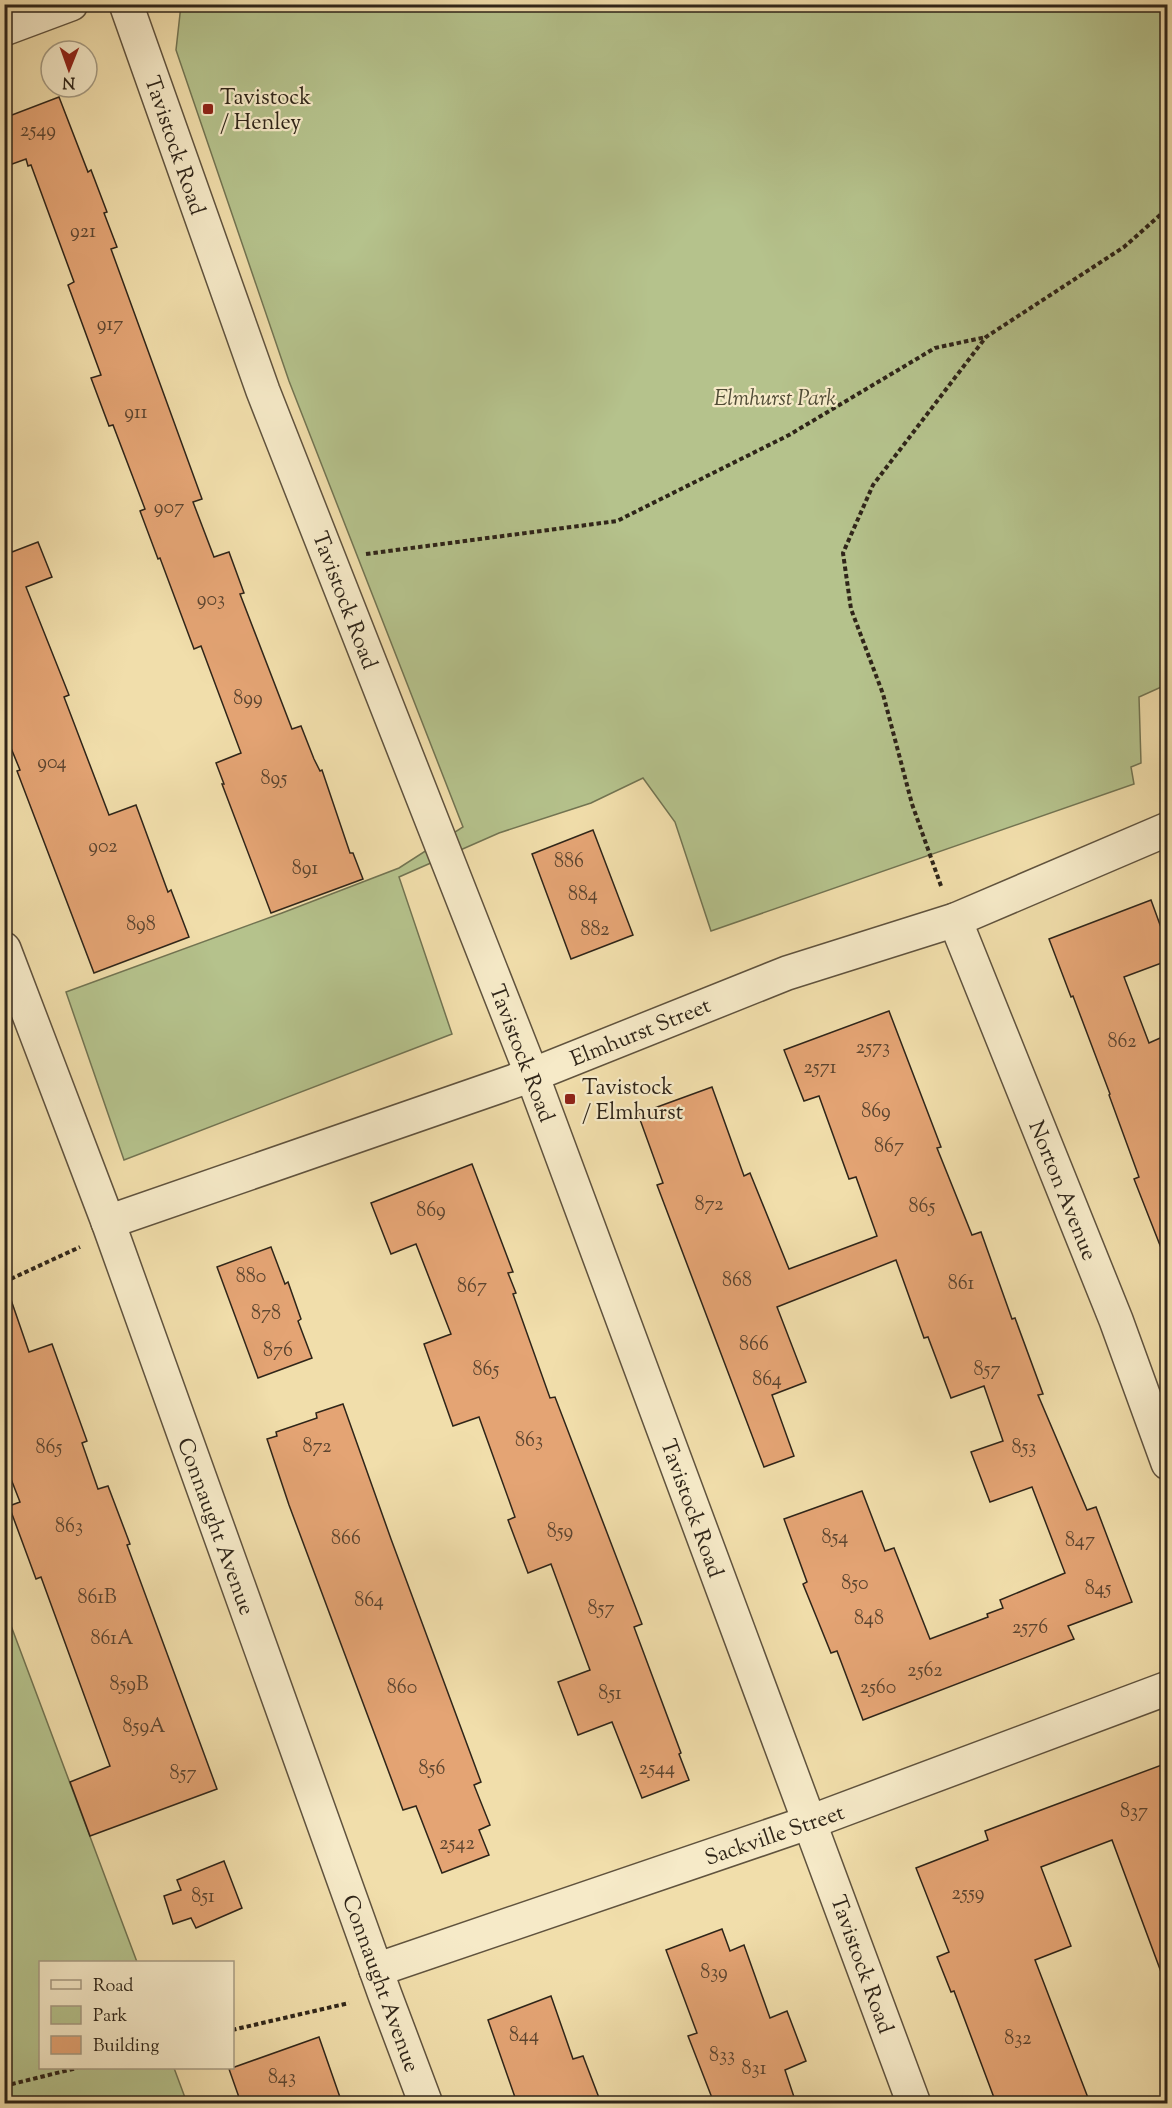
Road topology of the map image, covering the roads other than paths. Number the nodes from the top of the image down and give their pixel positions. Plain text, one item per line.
1 (70, 4) edge
2 (126, 4) edge
3 (4, 29) edge
4 (1167, 829) edge
5 (955, 920) junction
6 (4, 949) edge
7 (532, 1075) junction
8 (110, 1227) junction
9 (1167, 1463) edge
10 (1167, 1688) edge
11 (810, 1822) junction
12 (381, 1982) junction
13 (426, 2103) edge
14 (914, 2103) edge

1 - 3 street
2 - 7 street, Tavistock Road
4 - 5 street, Elmhurst Street
5 - 7 street, Elmhurst Street
5 - 9 street, Norton Avenue
6 - 8 street, Connaught Avenue
7 - 8 street, Elmhurst Street
7 - 11 street, Tavistock Road
8 - 12 street, Connaught Avenue
10 - 11 street, Sackville Street
11 - 12 street, Sackville Street
11 - 14 street, Tavistock Road
12 - 13 street, Connaught Avenue

